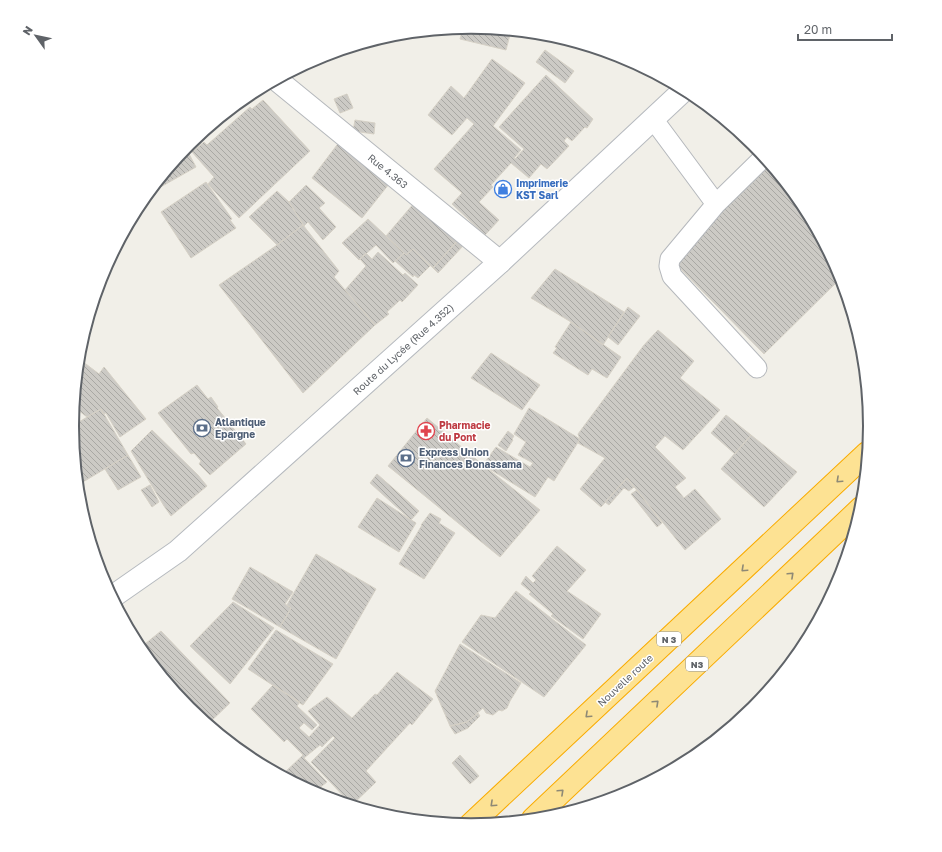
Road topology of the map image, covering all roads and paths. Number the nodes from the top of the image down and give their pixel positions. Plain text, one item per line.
1 (281, 84) edge
2 (679, 94) edge
3 (653, 119) junction
4 (760, 161) edge
5 (716, 204) junction
6 (500, 262) junction
7 (757, 368) dead end
8 (862, 458) edge
9 (852, 516) edge
10 (117, 594) edge
11 (541, 811) edge
12 (478, 818) edge

1 - 6 main road, Rue 4.363
2 - 3 main road, Route du Lycée (Rue 4.352)
3 - 5 lane
3 - 6 main road, Route du Lycée (Rue 4.352)
4 - 5 lane
5 - 7 lane
6 - 10 main road, Route du Lycée (Rue 4.352)
8 -> 12 highway, Nouvelle route / N 3
11 -> 9 highway, N3

